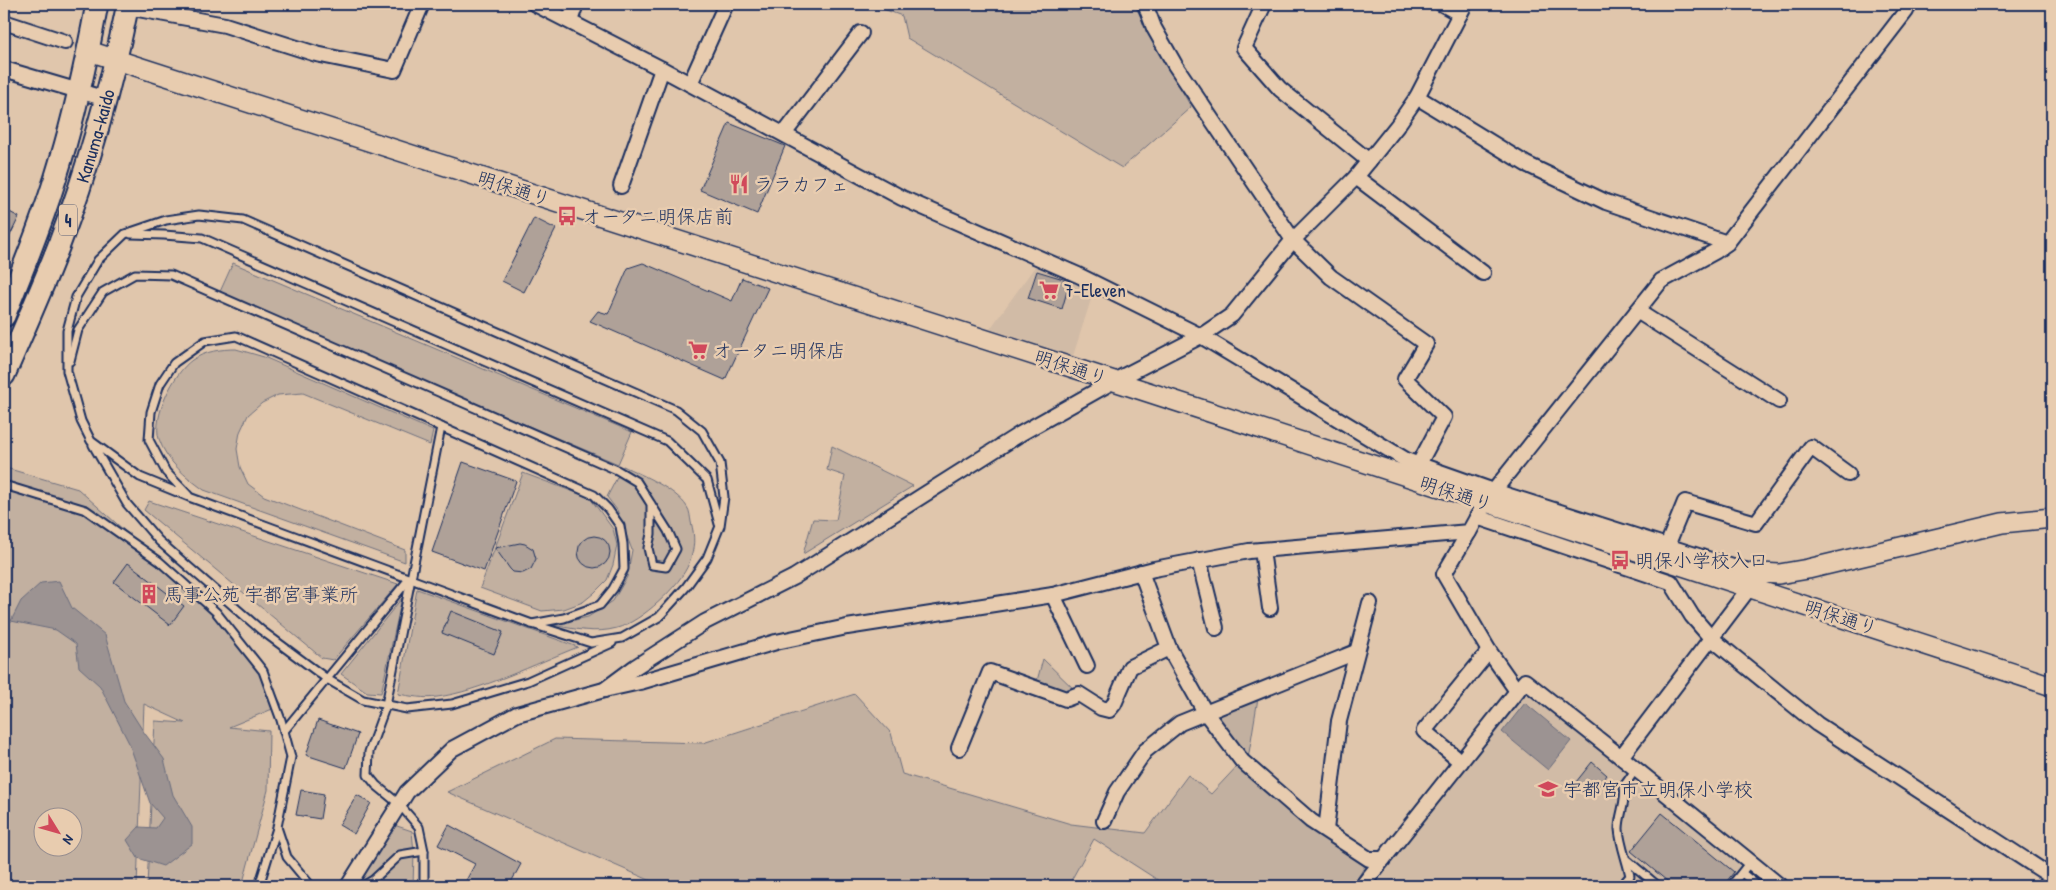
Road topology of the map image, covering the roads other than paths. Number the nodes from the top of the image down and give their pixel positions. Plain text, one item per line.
1 (97, 4) edge
2 (422, 4) edge
3 (535, 4) edge
4 (576, 4) edge
5 (726, 4) edge
6 (1145, 4) edge
7 (1264, 4) edge
8 (1442, 4) edge
9 (1909, 4) edge
10 (128, 6) edge
11 (1463, 9) edge
12 (570, 21) junction
13 (4, 22) edge
14 (861, 33) dead end
15 (65, 42) dead end
16 (89, 51) junction
17 (116, 60) junction
18 (4, 69) edge
19 (662, 69) junction
20 (690, 84) junction
21 (80, 90) junction
22 (1417, 97) junction
23 (106, 99) junction
24 (784, 134) junction
25 (1369, 161) junction
26 (1356, 177) junction
27 (621, 186) dead end
28 (125, 234) junction
29 (1292, 240) junction
30 (1727, 243) junction
31 (1483, 273) dead end
32 (1637, 310) junction
33 (4, 316) edge
34 (1201, 336) junction
35 (68, 372) junction
36 (4, 375) edge
37 (1114, 381) junction
38 (1779, 400) dead end
39 (441, 427) junction
40 (91, 441) junction
41 (1419, 464) junction
42 (1848, 474) dead end
43 (4, 485) edge
44 (189, 497) junction
45 (651, 504) junction
46 (1486, 504) junction
47 (2052, 518) edge
48 (720, 526) junction
49 (1469, 532) junction
50 (1668, 546) junction
51 (1262, 550) junction
52 (1199, 560) junction
53 (1141, 572) junction
54 (410, 579) junction
55 (1755, 580) junction
56 (1053, 595) junction
57 (1370, 603) dead end
58 (1270, 608) dead end
59 (532, 624) junction
60 (1216, 628) dead end
61 (622, 638) junction
62 (1711, 638) junction
63 (1169, 648) junction
64 (1489, 651) junction
65 (1356, 652) junction
66 (1087, 666) dead end
67 (326, 678) junction
68 (2052, 686) edge
69 (604, 690) junction
70 (1517, 691) junction
71 (386, 705) junction
72 (1205, 712) junction
73 (284, 732) junction
74 (959, 748) dead end
75 (1621, 757) junction
76 (1461, 762) junction
77 (1636, 769) junction
78 (399, 804) junction
79 (1104, 821) dead end
80 (277, 827) junction
81 (1326, 830) junction
82 (424, 851) junction
83 (1383, 859) junction
84 (1627, 860) junction
85 (1746, 868) junction
86 (2052, 877) edge
87 (259, 886) edge
88 (311, 886) edge
89 (348, 886) edge
90 (363, 886) edge
91 (424, 886) edge
92 (1362, 886) edge
93 (1621, 886) edge
94 (1658, 886) edge
95 (1731, 886) edge
96 (1758, 886) edge
97 (1780, 886) edge

1 - 16 main road, Kanuma-kaido / 4
2 - 10 street
3 - 12 street
4 - 12 street
5 - 20 street
6 - 29 street
7 - 25 street
8 - 11 street
9 - 30 street
10 - 17 main road, Kanuma-kaido / 4
11 - 22 street
12 - 19 street
13 - 15 street
14 - 24 street
16 - 17 street, 明保通り
16 - 21 main road, Kanuma-kaido / 4
17 - 23 main road, Kanuma-kaido / 4
17 - 37 street, 明保通り
18 - 21 street
19 - 20 street
19 - 27 street
20 - 24 street
21 - 23 street
21 - 33 main road, Kanuma-kaido / 4
22 - 25 street
22 - 30 street
23 - 36 main road, Kanuma-kaido / 4
24 - 34 street
25 - 26 street
26 - 29 street
26 - 31 street
28 - 35 lane
28 - 48 lane
28 - 48 lane
29 - 34 street
29 - 41 street
30 - 32 street
32 - 38 street
32 - 46 street
34 - 37 street
34 - 41 street
35 - 40 lane
35 - 45 lane
37 - 46 street, 明保通り
37 - 69 street
39 - 44 lane
39 - 54 lane
39 - 59 lane
40 - 44 lane
40 - 67 lane
41 - 46 street
42 - 50 street
43 - 73 lane
44 - 54 lane
45 - 45 lane
46 - 49 street
46 - 50 street
46 - 55 street, 明保通り
46 - 62 street
47 - 55 street
48 - 61 lane
49 - 51 street
49 - 64 street
50 - 55 street
51 - 52 street
51 - 58 street
52 - 53 street
52 - 60 street
53 - 56 street
53 - 63 street
54 - 59 lane
54 - 67 lane
54 - 71 lane
55 - 62 street
55 - 68 street, 明保通り
56 - 66 street
56 - 69 street
57 - 65 street
59 - 61 lane
61 - 71 lane
62 - 75 street
62 - 86 street
63 - 72 street
63 - 74 street
64 - 70 street
64 - 76 street
65 - 72 street
65 - 81 street
67 - 71 lane
67 - 73 lane
69 - 78 street
70 - 75 street
70 - 76 street
71 - 78 lane
72 - 79 street
72 - 81 street
73 - 80 lane
75 - 77 street
76 - 83 street
77 - 84 lane
77 - 85 street
78 - 82 lane
78 - 89 street
80 - 87 lane
80 - 88 lane
81 - 83 street
82 - 90 lane
82 - 91 lane
83 - 92 street
84 - 93 lane
84 - 94 lane
85 - 95 lane
85 - 96 lane
85 - 97 street

